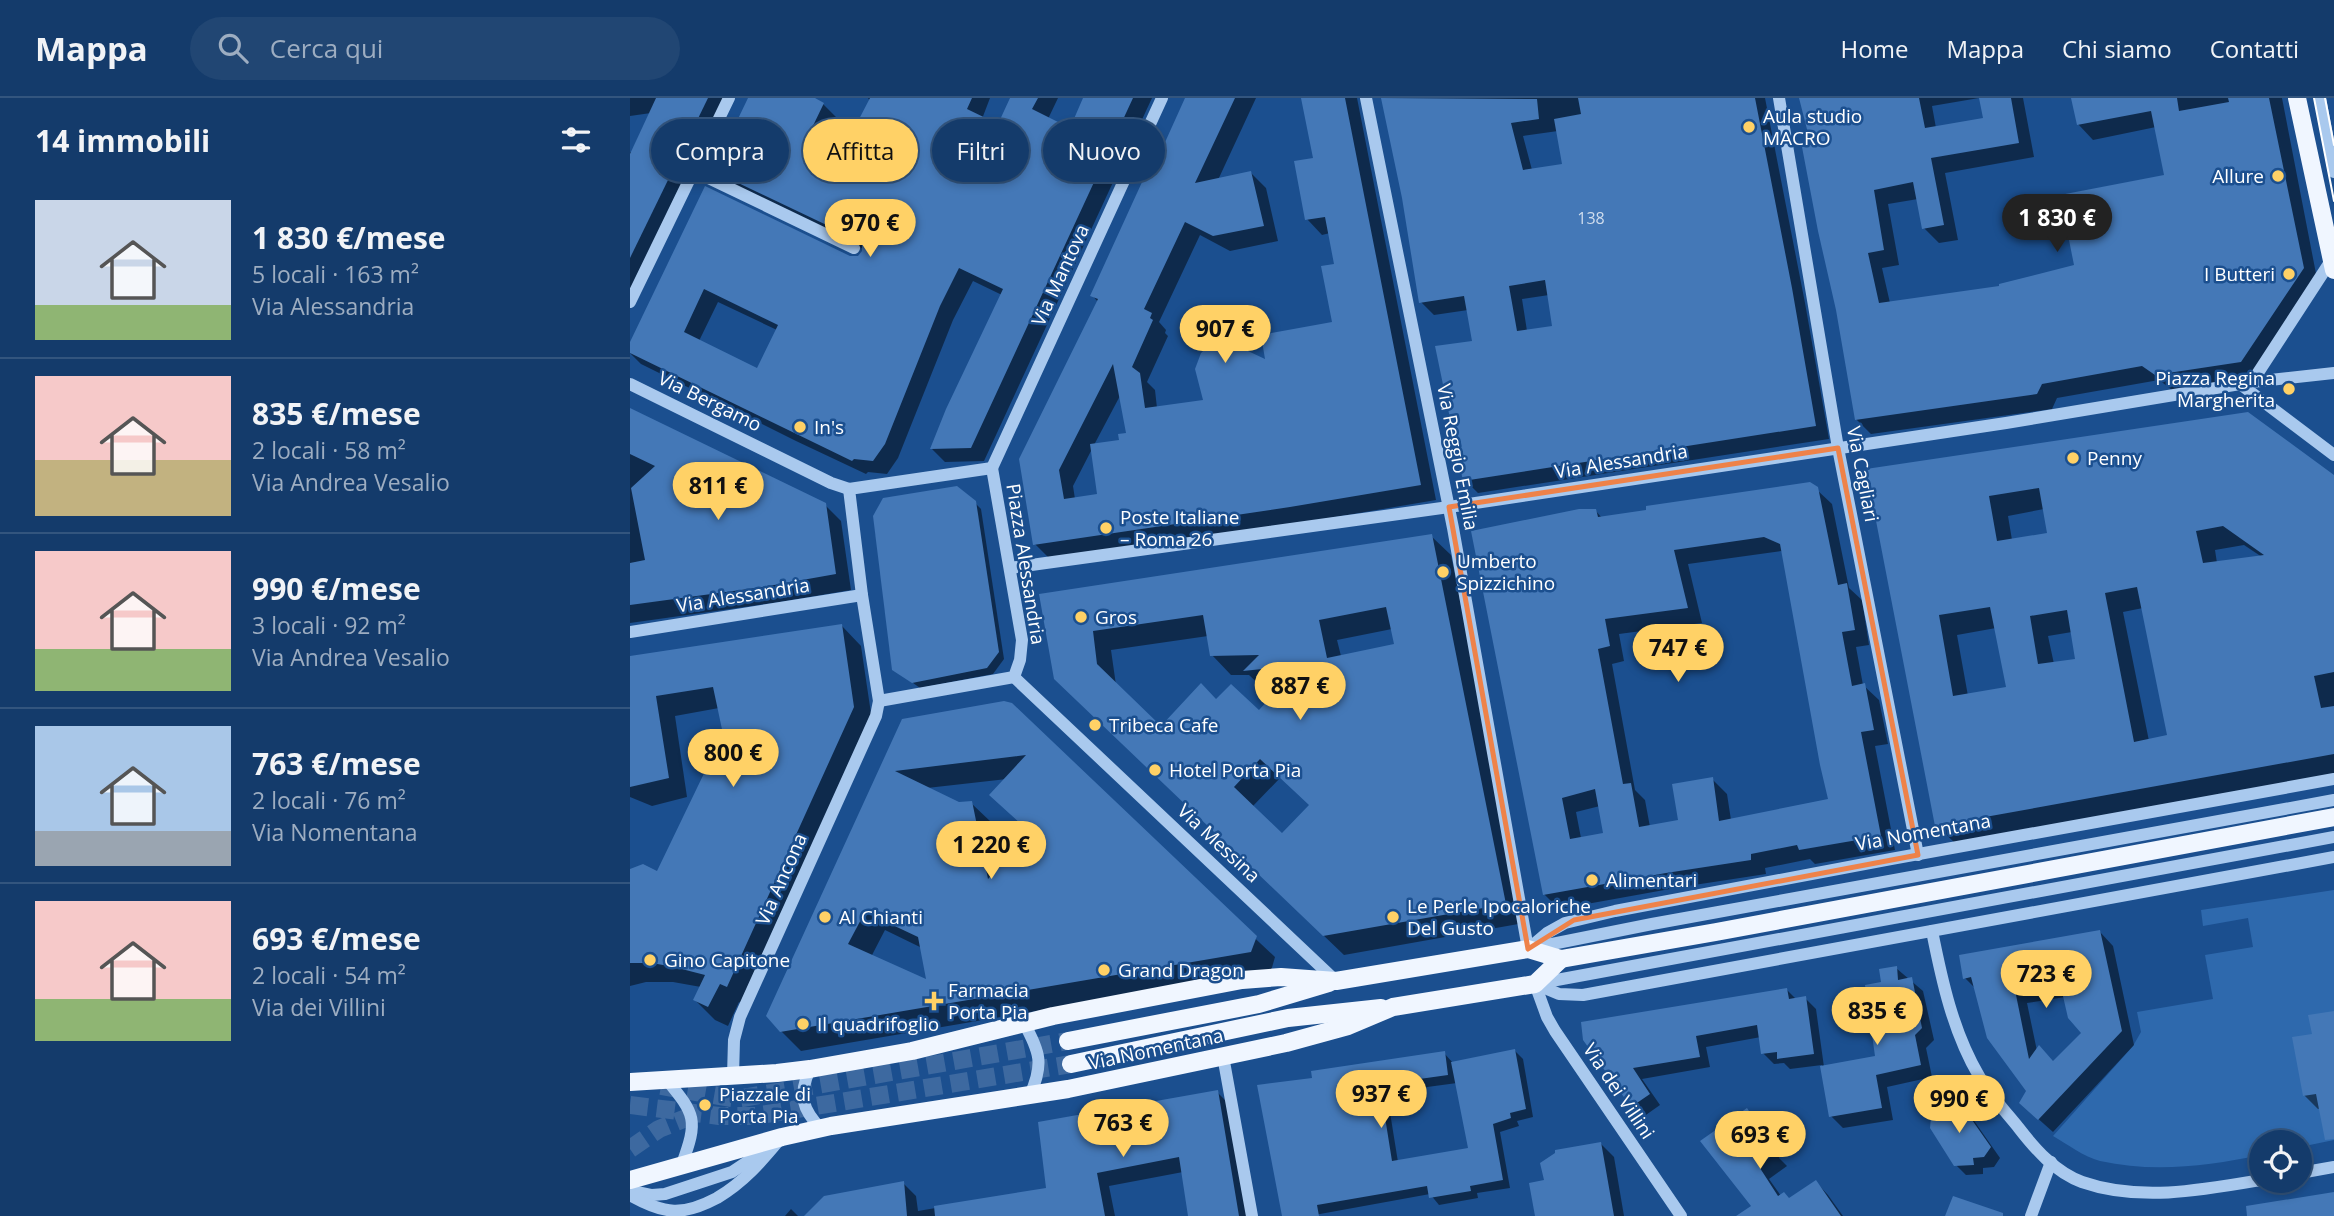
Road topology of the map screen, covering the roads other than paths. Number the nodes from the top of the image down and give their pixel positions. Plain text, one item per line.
1 (729, 98) edge
2 (1162, 98) edge
3 (1366, 98) edge
4 (1779, 98) edge
5 (2297, 98) edge
6 (2320, 98) edge
7 (719, 119) edge
8 (2334, 172) edge
9 (688, 182) edge
10 (719, 182) edge
11 (855, 248) dead end
12 (2333, 264) edge
13 (630, 302) edge
14 (2334, 373) edge
15 (630, 383) edge
16 (2243, 383) junction
17 (1838, 448) junction
18 (2334, 455) edge
19 (992, 468) junction
20 (849, 489) junction
21 (1449, 508) junction
22 (1010, 568) junction
23 (862, 596) junction
24 (630, 632) edge
25 (1014, 677) junction
26 (879, 701) junction
27 (2334, 779) edge
28 (2334, 800) edge
29 (2334, 817) edge
30 (2334, 837) edge
31 (1918, 855) junction
32 (2334, 857) edge
33 (1932, 930) junction
34 (1528, 949) junction
35 (1561, 959) junction
36 (1336, 981) junction
37 (1535, 984) junction
38 (1392, 1007) junction
39 (1024, 1023) junction
40 (1068, 1041) tunnel mouth
41 (1223, 1056) junction
42 (1071, 1064) tunnel mouth
43 (810, 1069) junction
44 (733, 1076) junction
45 (666, 1079) junction
46 (631, 1082) edge
47 (1030, 1096) junction
48 (821, 1129) junction
49 (782, 1137) junction
50 (2051, 1163) junction
51 (682, 1164) junction
52 (2334, 1167) edge
53 (2312, 1171) edge
54 (2249, 1182) edge
55 (632, 1183) edge
56 (1252, 1216) edge
57 (1681, 1216) edge
58 (2031, 1216) edge

1 - 7 street
2 - 19 street, Via Mantova
3 - 21 street, Via Reggio Emilia
4 - 17 street, Via Cagliari
5 - 12 main road
6 - 8 street
9 - 13 street
10 - 11 street
12 - 16 street
14 - 16 street
15 - 20 street, Via Bergamo
16 - 17 street, Via Alessandria
16 - 18 street
17 - 21 street, Via Alessandria
17 - 31 street, Via Cagliari
19 - 20 street, Piazza Alessandria
19 - 22 street, Piazza Alessandria
20 - 23 street
21 - 22 street, Via Alessandria
21 - 34 street, Via Reggio Emilia
22 - 25 street, Piazza Alessandria
23 - 24 street, Via Alessandria
23 - 26 street
25 - 26 street
25 - 36 street, Via Messina
26 - 44 street, Via Ancona
27 - 31 street, Via Nomentana
28 - 34 street, Via Nomentana
29 - 35 main road, Via Nomentana
30 - 37 street, Via Nomentana
31 - 34 street, Via Nomentana
32 - 33 street, Via Nomentana
33 - 37 street, Via Nomentana
33 - 50 street
34 - 35 main road, Via Nomentana
34 - 36 main road, Via Nomentana
35 - 37 main road
36 - 39 main road, Via Nomentana
36 - 40 main road
37 - 38 main road, Via Nomentana
37 - 57 street, Via dei Villini
38 - 41 main road, Via Nomentana
38 - 42 main road
39 - 43 main road, Via Nomentana
39 - 47 street
41 - 47 main road, Via Nomentana
41 - 56 street
43 - 44 main road, Via Nomentana
43 - 48 street
44 - 45 main road
45 - 46 main road
45 - 51 street
47 - 48 main road, Via Nomentana
48 - 49 main road, Via Nomentana
49 - 51 main road
49 - 55 street
49 - 55 street
50 - 54 street
50 - 58 street
51 - 55 main road
52 - 53 street

